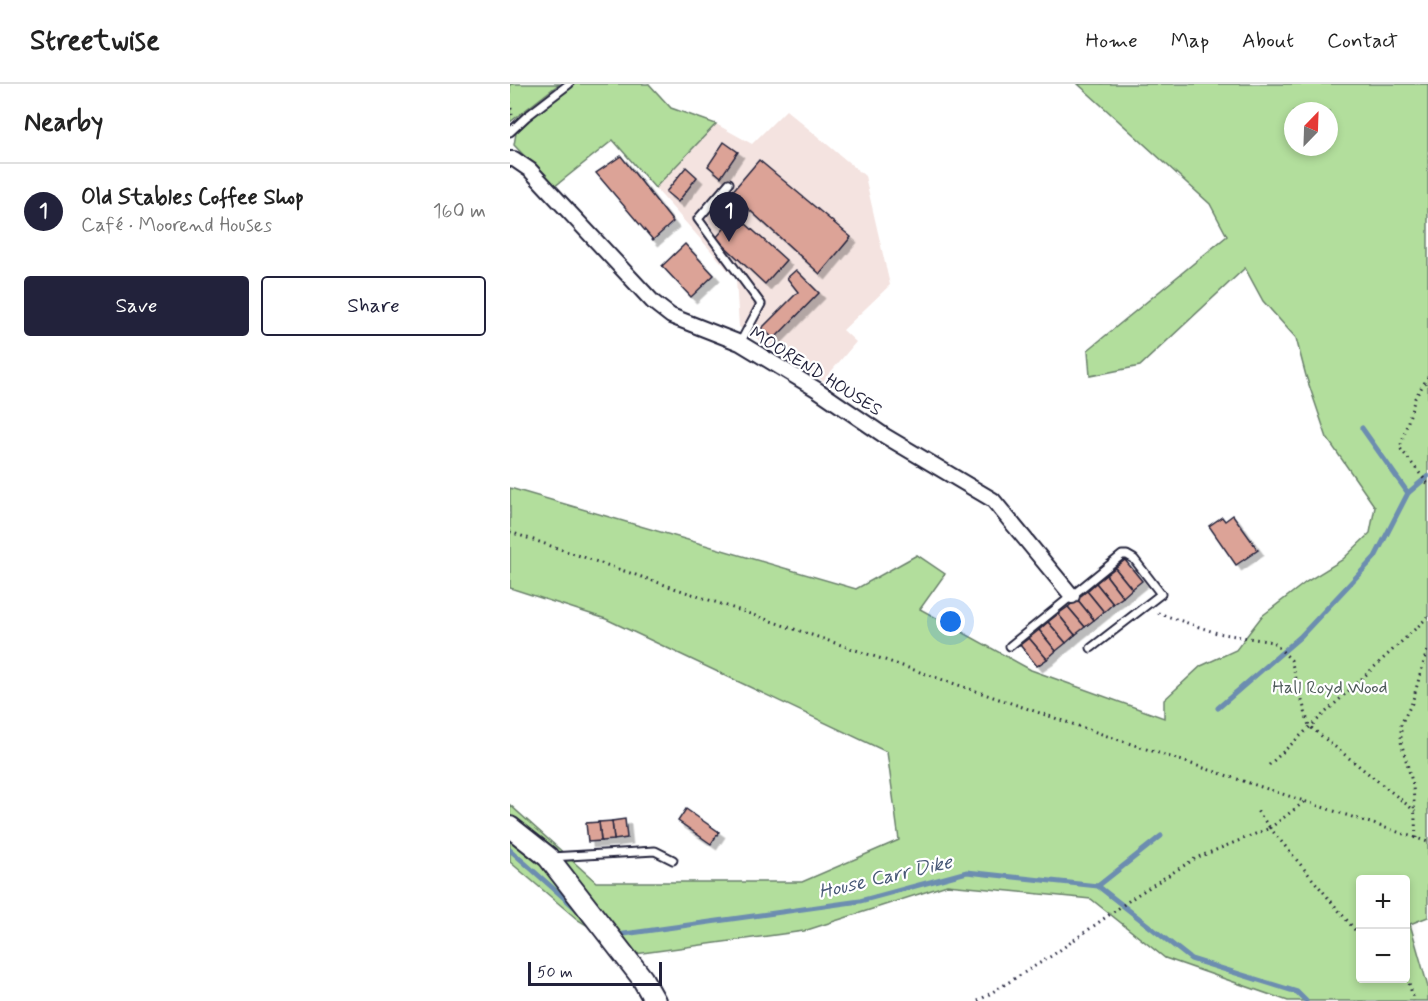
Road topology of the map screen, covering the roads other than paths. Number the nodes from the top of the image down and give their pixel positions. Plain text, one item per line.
1 (569, 84) edge
2 (510, 132) edge
3 (511, 156) edge
4 (729, 183) dead end
5 (740, 342) junction
6 (1072, 596) junction
7 (1010, 646) dead end
8 (1091, 648) dead end
9 (510, 827) edge
10 (548, 857) junction
11 (673, 860) dead end
12 (655, 1001) edge

1 - 2 lane
3 - 5 street, MOOREND HOUSES
4 - 5 lane
5 - 6 street, MOOREND HOUSES
6 - 7 lane
6 - 8 lane
9 - 10 street
10 - 11 lane
10 - 12 street

